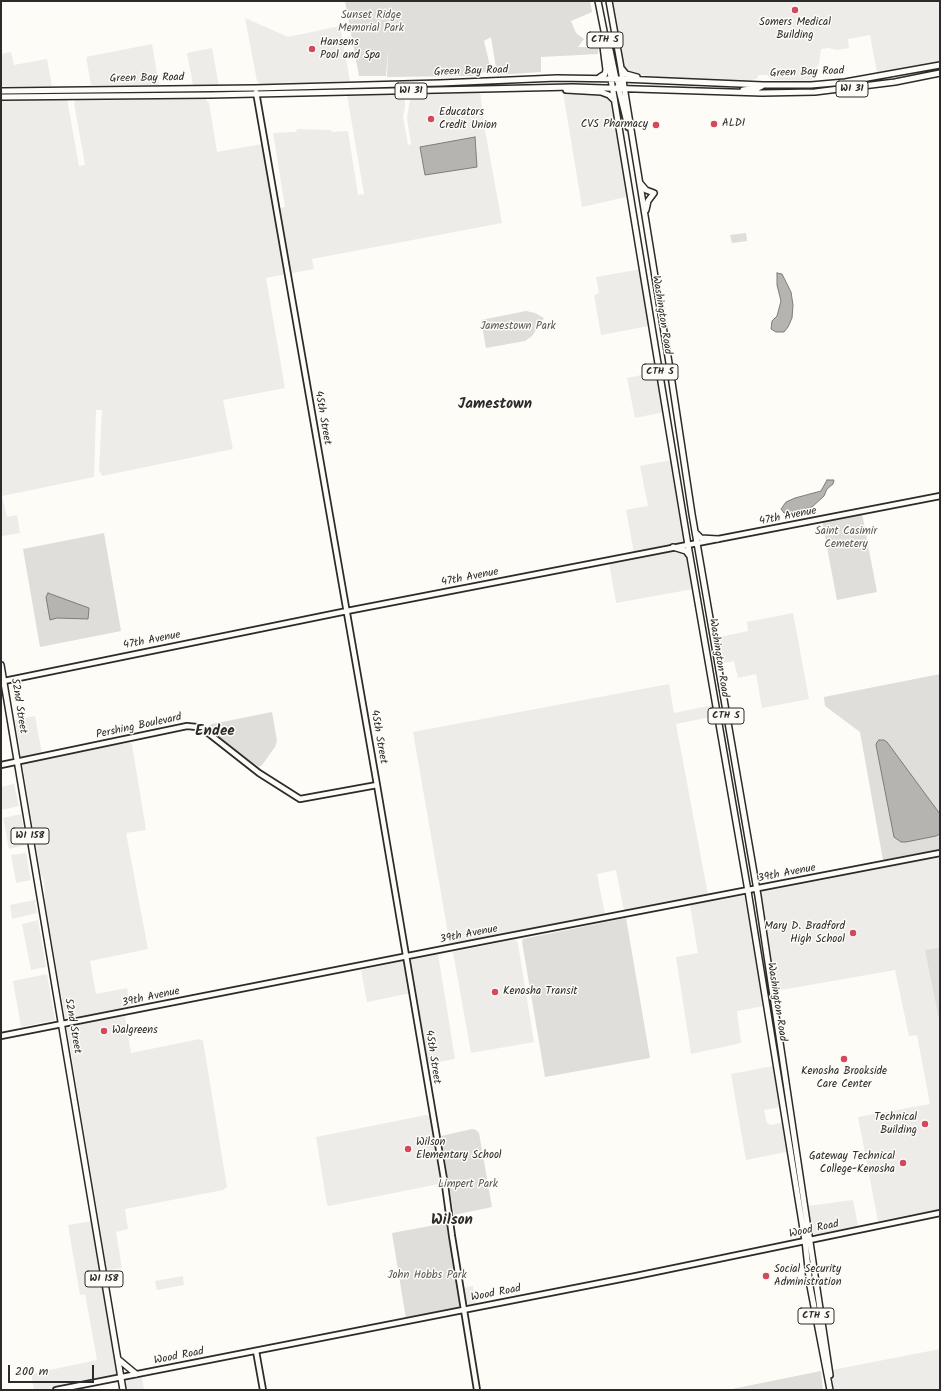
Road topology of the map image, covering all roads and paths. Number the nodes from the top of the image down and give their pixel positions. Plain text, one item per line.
1 (598, 1) edge
2 (609, 1) edge
3 (601, 16) junction
4 (620, 62) junction
5 (940, 64) edge
6 (940, 73) edge
7 (596, 78) junction
8 (614, 79) junction
9 (622, 79) junction
10 (672, 81) junction
11 (763, 85) junction
12 (779, 85) junction
13 (255, 88) junction
14 (545, 88) junction
15 (613, 88) junction
16 (621, 89) junction
17 (639, 89) junction
18 (1, 91) edge
19 (741, 92) junction
20 (762, 93) junction
21 (256, 94) junction
22 (1, 97) edge
23 (615, 105) junction
24 (630, 126) junction
25 (632, 137) junction
26 (622, 140) junction
27 (639, 182) junction
28 (647, 226) junction
29 (670, 369) junction
30 (660, 371) junction
31 (940, 496) edge
32 (695, 531) junction
33 (718, 539) junction
34 (697, 543) junction
35 (688, 544) junction
36 (673, 547) junction
37 (690, 556) junction
38 (347, 611) junction
39 (1, 665) edge
40 (4, 681) junction
41 (17, 761) junction
42 (1, 765) edge
43 (377, 785) junction
44 (940, 853) edge
45 (756, 889) junction
46 (748, 891) junction
47 (753, 924) junction
48 (766, 946) junction
49 (406, 956) junction
50 (62, 1025) junction
51 (1, 1036) edge
52 (790, 1133) junction
53 (940, 1213) edge
54 (807, 1241) junction
55 (465, 1310) junction
56 (256, 1351) junction
57 (118, 1359) junction
58 (136, 1374) junction
59 (121, 1377) junction
60 (56, 1390) edge
61 (123, 1390) edge
62 (263, 1390) edge
63 (477, 1390) edge
64 (831, 1390) edge

1 - 3 main road, CTH S
2 - 4 main road, Washington Road / CTH S
3 - 7 main road
3 - 8 main road, Washington Road
4 - 9 main road, Washington Road / CTH S
4 - 10 main road
5 - 12 main road, Green Bay Road / WI 31
6 - 20 main road, Green Bay Road / WI 31
7 - 8 main road, Green Bay Road / WI 31
7 - 13 main road, Green Bay Road / WI 31
8 - 9 main road, Green Bay Road / WI 31
8 - 15 main road, Washington Road / CTH S
8 - 16 main road
9 - 10 main road, Green Bay Road / WI 31
9 - 16 main road, Washington Road / CTH S
10 - 11 main road, Green Bay Road / WI 31
11 - 12 main road, Green Bay Road / WI 31
11 - 19 main road
12 - 20 main road
13 - 18 main road, Green Bay Road / WI 31
13 - 21 street, 45th Street
14 - 15 main road, Green Bay Road / WI 31
14 - 21 main road, Green Bay Road / WI 31
14 - 23 main road
15 - 16 main road, Green Bay Road / WI 31
15 - 23 main road, Washington Road / CTH S
16 - 17 main road, Green Bay Road / WI 31
16 - 24 main road, Washington Road / CTH S
16 - 25 main road
17 - 19 main road, Green Bay Road / WI 31
17 - 24 main road
19 - 20 main road, Green Bay Road / WI 31
21 - 22 main road, Green Bay Road / WI 31
21 - 38 street, 45th Street
23 - 26 main road, Washington Road / CTH S
24 - 25 main road, Washington Road / CTH S
25 - 26 main road
25 - 27 main road, Washington Road / CTH S
26 - 30 main road, Washington Road / CTH S
27 - 28 main road, Washington Road / CTH S
27 - 28 main road
28 - 29 main road, Washington Road / CTH S
29 - 30 main road
29 - 32 main road, Washington Road / CTH S
30 - 35 main road, Washington Road / CTH S
31 - 33 street, 47th Avenue
32 - 33 main road
32 - 34 main road, Washington Road / CTH S
33 - 34 street, 47th Avenue
34 - 35 street, 47th Avenue
34 - 45 main road, Washington Road / CTH S
35 - 36 street, 47th Avenue
35 - 37 main road, Washington Road / CTH S
36 - 37 main road
36 - 38 street, 47th Avenue
37 - 46 main road, Washington Road / CTH S
38 - 40 street, 47th Avenue
38 - 43 street, 45th Street
39 - 40 main road, 52nd Street / WI 158
40 - 41 main road, 52nd Street / WI 158
41 - 42 street, Pershing Boulevard
41 - 43 street, Pershing Boulevard
41 - 50 main road, 52nd Street / WI 158
43 - 49 street, 45th Street
44 - 45 street, 39th Avenue
45 - 46 street, 39th Avenue
45 - 48 main road, Washington Road
46 - 47 main road, Washington Road
46 - 49 street, 39th Avenue
47 - 48 main road
47 - 52 main road, Washington Road
48 - 52 main road, Washington Road
49 - 50 street, 39th Avenue
49 - 55 street, 45th Street
50 - 51 street, 39th Avenue
50 - 57 main road, 52nd Street / WI 158
52 - 54 main road, Washington Road / CTH S
53 - 54 street, Wood Road
54 - 55 street, Wood Road
54 - 64 main road, Washington Road / CTH S
55 - 56 street, Wood Road
55 - 63 street, 45th Street
56 - 58 street, Wood Road
56 - 62 street
57 - 58 main road
57 - 59 main road, 52nd Street / WI 158
58 - 59 street, Wood Road
59 - 60 street, Wood Road
59 - 61 main road, 52nd Street / WI 158

